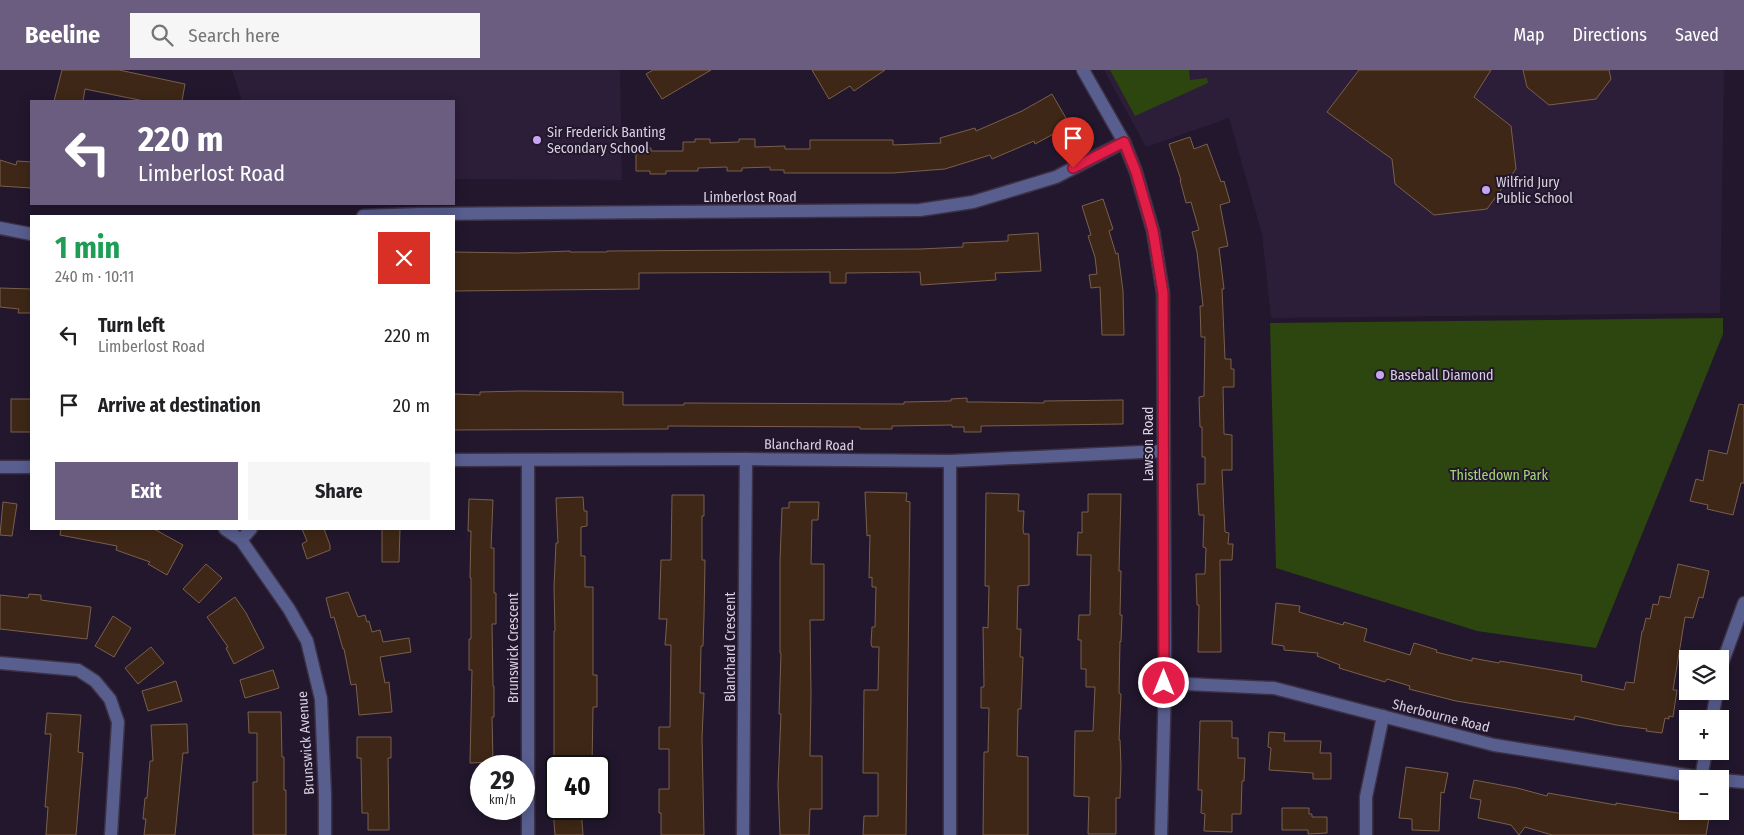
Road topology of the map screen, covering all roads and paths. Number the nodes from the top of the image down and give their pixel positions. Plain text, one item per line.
1 (1083, 70) edge
2 (1124, 142) junction
3 (396, 215) edge
4 (0, 228) edge
5 (30, 234) edge
6 (1163, 451) junction
7 (746, 459) junction
8 (455, 460) edge
9 (528, 460) junction
10 (950, 461) junction
11 (0, 467) edge
12 (30, 467) edge
13 (226, 530) edge
14 (250, 530) edge
15 (241, 540) junction
16 (1744, 604) edge
17 (1727, 650) edge
18 (0, 663) edge
19 (1164, 683) junction
20 (1383, 716) junction
21 (1679, 774) edge
22 (1729, 781) edge
23 (1744, 782) edge
24 (111, 835) edge
25 (325, 835) edge
26 (528, 835) edge
27 (743, 835) edge
28 (950, 835) edge
29 (1161, 835) edge
30 (1366, 835) edge

1 - 2 street, Lawson Road
2 - 3 street, Limberlost Road
2 - 6 street, Lawson Road
4 - 5 street
6 - 10 street, Blanchard Road
6 - 19 street, Lawson Road
7 - 9 street, Blanchard Road
7 - 10 street, Blanchard Road
7 - 27 street, Blanchard Crescent
8 - 9 street, Blanchard Road
9 - 26 street, Brunswick Crescent
10 - 28 street
11 - 12 street
13 - 15 street, Brunswick Avenue
14 - 15 street
15 - 25 street, Brunswick Avenue
16 - 17 street
18 - 24 street
19 - 20 street, Sherbourne Road
19 - 29 street, Lawson Road
20 - 21 street, Sherbourne Road
20 - 30 street
22 - 23 street

